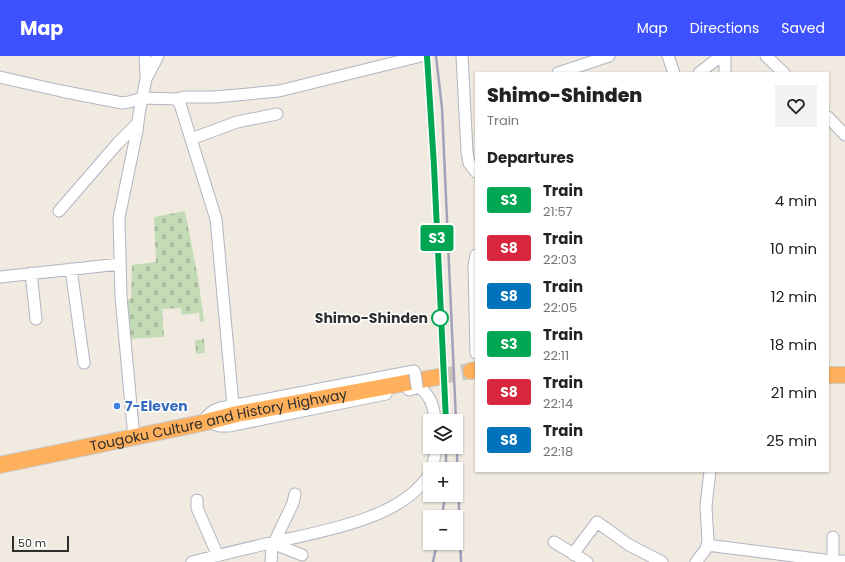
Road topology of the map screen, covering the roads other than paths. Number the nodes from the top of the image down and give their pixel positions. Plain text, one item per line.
1 (145, 56) edge
2 (158, 56) edge
3 (421, 56) edge
4 (462, 56) edge
5 (609, 56) edge
6 (668, 56) edge
7 (721, 56) edge
8 (725, 56) edge
9 (766, 56) edge
10 (397, 59) edge
11 (583, 69) edge
12 (564, 72) edge
13 (674, 72) edge
14 (700, 72) edge
15 (725, 72) edge
16 (783, 72) edge
17 (0, 77) edge
18 (146, 79) junction
19 (142, 98) junction
20 (176, 99) junction
21 (277, 114) dead end
22 (829, 118) edge
23 (138, 123) junction
24 (845, 135) edge
25 (191, 139) junction
26 (475, 171) edge
27 (59, 210) dead end
28 (475, 260) edge
29 (120, 264) junction
30 (71, 269) junction
31 (31, 273) junction
32 (0, 277) edge
33 (475, 309) edge
34 (36, 318) dead end
35 (84, 363) dead end
36 (829, 375) edge
37 (845, 375) edge
38 (438, 377) tunnel mouth
39 (417, 387) junction
40 (233, 405) junction
41 (434, 414) edge
42 (206, 422) junction
43 (134, 438) junction
44 (0, 465) edge
45 (710, 472) edge
46 (423, 483) edge
47 (295, 494) dead end
48 (197, 500) dead end
49 (833, 537) dead end
50 (276, 541) junction
51 (554, 542) dead end
52 (708, 545) junction
53 (302, 555) dead end
54 (574, 555) junction
55 (218, 556) junction
56 (833, 560) junction
57 (845, 561) edge
58 (192, 562) edge
59 (271, 562) edge
60 (587, 562) edge
61 (662, 562) edge
62 (696, 562) edge

1 - 18 street
2 - 18 street
3 - 10 street
4 - 26 street
5 - 11 street
6 - 13 street
7 - 14 street
8 - 15 street
9 - 16 street
10 - 20 street
11 - 12 street
17 - 19 street
18 - 19 street
19 - 20 street
19 - 23 street
20 - 25 street
21 - 25 street
22 - 24 street
23 - 27 street
23 - 29 street
25 - 40 street
28 - 33 street
29 - 30 street
29 - 43 street
30 - 31 street
30 - 35 street
31 - 32 street
31 - 34 street
36 - 37 highway
38 - 42 highway, Tougoku Culture and History Highway
39 - 40 street, bridge
39 - 41 street
39 - 42 street
40 - 42 street
42 - 43 highway, Tougoku Culture and History Highway
43 - 44 highway, Tougoku Culture and History Highway
45 - 52 street
46 - 50 street
47 - 50 street
48 - 55 street
49 - 56 street
50 - 53 street
50 - 55 street
50 - 59 street
51 - 54 street
52 - 56 street
52 - 62 street
54 - 60 street
54 - 61 street
55 - 58 street
56 - 57 street

